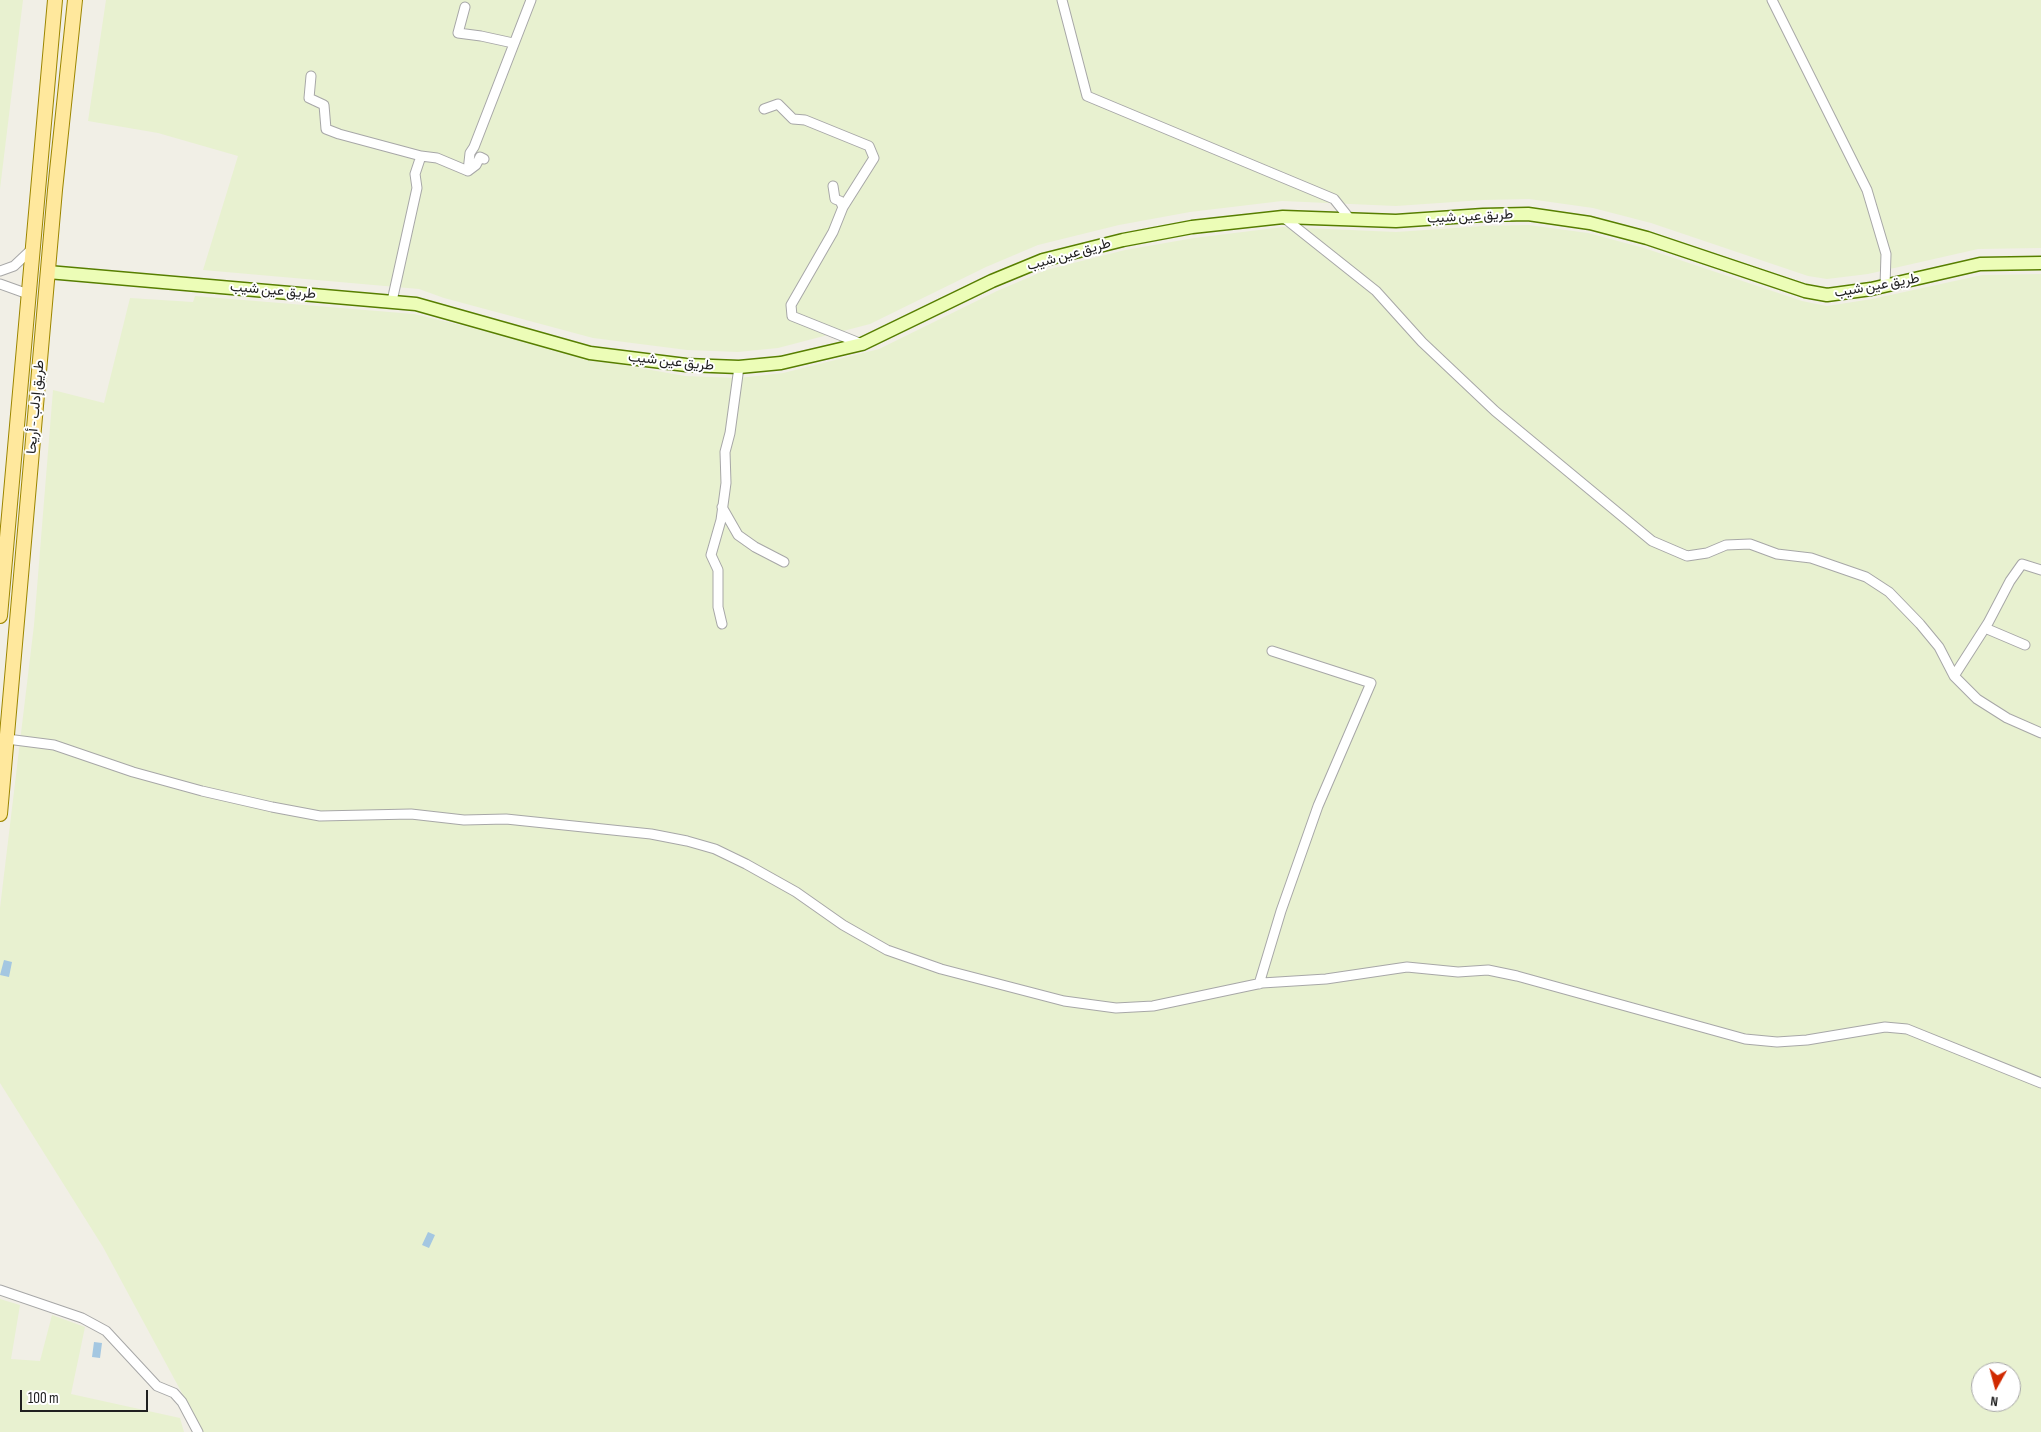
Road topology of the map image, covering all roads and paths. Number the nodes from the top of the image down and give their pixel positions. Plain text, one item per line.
1 (55, 0) edge
2 (75, 0) edge
3 (1062, 0) edge
4 (1772, 0) edge
5 (528, 2) edge
6 (465, 7) dead end
7 (513, 44) junction
8 (311, 76) dead end
9 (764, 109) dead end
10 (421, 156) junction
11 (484, 159) dead end
12 (468, 171) junction
13 (834, 186) dead end
14 (39, 188) junction
15 (55, 190) junction
16 (843, 207) junction
17 (1283, 217) junction
18 (1350, 219) junction
19 (32, 249) junction
20 (2041, 263) edge
21 (0, 271) edge
22 (48, 272) junction
23 (0, 284) edge
24 (1885, 286) junction
25 (28, 294) junction
26 (392, 301) junction
27 (862, 344) junction
28 (739, 367) junction
29 (722, 507) junction
30 (784, 562) dead end
31 (2041, 570) edge
32 (0, 616) edge
33 (722, 624) dead end
34 (1985, 628) junction
35 (2025, 645) dead end
36 (1272, 651) dead end
37 (1954, 676) junction
38 (2041, 734) edge
39 (7, 739) junction
40 (0, 814) edge
41 (1259, 984) junction
42 (2041, 1083) edge
43 (0, 1290) edge
44 (198, 1432) edge

1 - 14 main road, طريق إدلب - أريحا
2 - 15 main road, طريق إدلب - أريحا
3 - 18 street
4 - 24 street
5 - 7 street
6 - 7 street
7 - 12 street
8 - 10 street
9 - 16 street
10 - 12 street
10 - 26 street
11 - 12 street
13 - 16 street
14 - 15 main road
14 - 19 main road, طريق إدلب - أريحا
15 - 22 main road, طريق إدلب - أريحا
16 - 27 street
17 - 18 main road, طريق عين شيب
17 - 27 main road, طريق عين شيب
17 - 37 street
18 - 24 main road, طريق عين شيب
19 - 21 street
19 - 25 main road, طريق إدلب - أريحا
20 - 24 main road, طريق عين شيب
22 - 26 main road, طريق عين شيب
22 - 39 main road, طريق إدلب - أريحا
23 - 25 street
25 - 32 main road, طريق إدلب - أريحا
26 - 28 main road, طريق عين شيب
27 - 28 main road, طريق عين شيب
28 - 29 street
29 - 30 street
29 - 33 street
31 - 34 street
34 - 35 street
34 - 37 street
36 - 41 street
37 - 38 street
39 - 40 main road, طريق إدلب - أريحا
39 - 41 street
41 - 42 street
43 - 44 street

